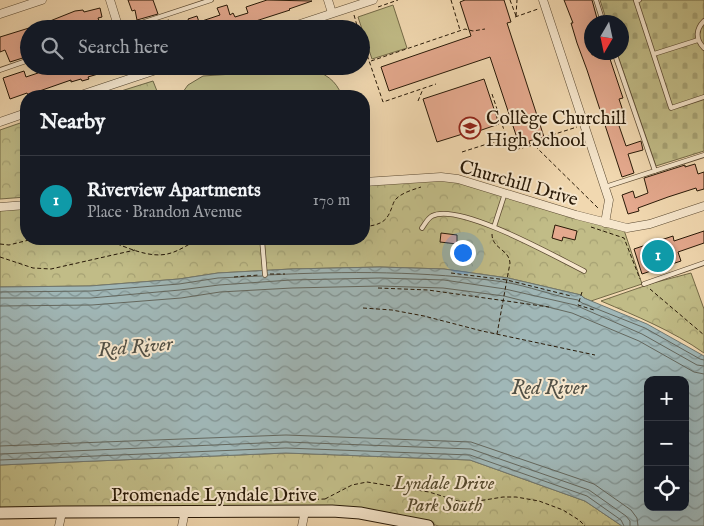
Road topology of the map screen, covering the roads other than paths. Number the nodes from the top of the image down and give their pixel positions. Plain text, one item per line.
1 (42, 0) edge
2 (110, 0) edge
3 (211, 0) edge
4 (328, 0) edge
5 (373, 0) edge
6 (596, 0) edge
7 (639, 0) edge
8 (544, 3) edge
9 (332, 13) junction
10 (0, 14) edge
11 (601, 15) edge
12 (116, 20) edge
13 (151, 20) edge
14 (311, 20) edge
15 (704, 21) edge
16 (698, 40) junction
17 (704, 48) edge
18 (654, 54) junction
19 (617, 60) edge
20 (20, 63) edge
21 (0, 70) edge
22 (141, 75) edge
23 (135, 77) joint
24 (96, 90) edge
25 (704, 97) edge
26 (20, 116) edge
27 (0, 122) edge
28 (704, 155) edge
29 (655, 171) junction
30 (370, 182) edge
31 (605, 187) junction
32 (505, 193) junction
33 (20, 205) edge
34 (704, 206) edge
35 (0, 207) edge
36 (605, 223) junction
37 (494, 226) junction
38 (422, 228) dead end
39 (262, 245) edge
40 (704, 263) edge
41 (584, 271) dead end
42 (264, 275) dead end
43 (644, 284) road end
44 (185, 511) junction
45 (305, 511) junction
46 (62, 512) junction
47 (0, 513) edge
48 (412, 524) edge
49 (59, 526) edge
50 (182, 526) edge
51 (302, 526) edge
52 (428, 526) edge

1 - 10 street
2 - 12 street
3 - 13 lane
4 - 9 street
5 - 9 street
6 - 11 lane
7 - 18 lane
8 - 31 street
9 - 14 street
15 - 16 lane
16 - 17 lane
16 - 18 lane
18 - 25 lane
19 - 29 lane
20 - 21 lane
22 - 23 street
23 - 24 street
26 - 27 street
28 - 29 lane
29 - 31 lane
30 - 32 street, Churchill Drive
31 - 36 street
32 - 36 street, Churchill Drive
32 - 37 lane
33 - 35 street
34 - 36 street, Churchill Drive
37 - 38 lane
37 - 41 lane
39 - 42 lane
40 - 43 lane
44 - 45 street, Promenade Lyndale Drive
44 - 46 street, Promenade Lyndale Drive
44 - 50 street
45 - 48 street, Promenade Lyndale Drive
45 - 51 street
46 - 47 street, Promenade Lyndale Drive
46 - 49 street
48 - 52 street, Promenade Lyndale Drive

